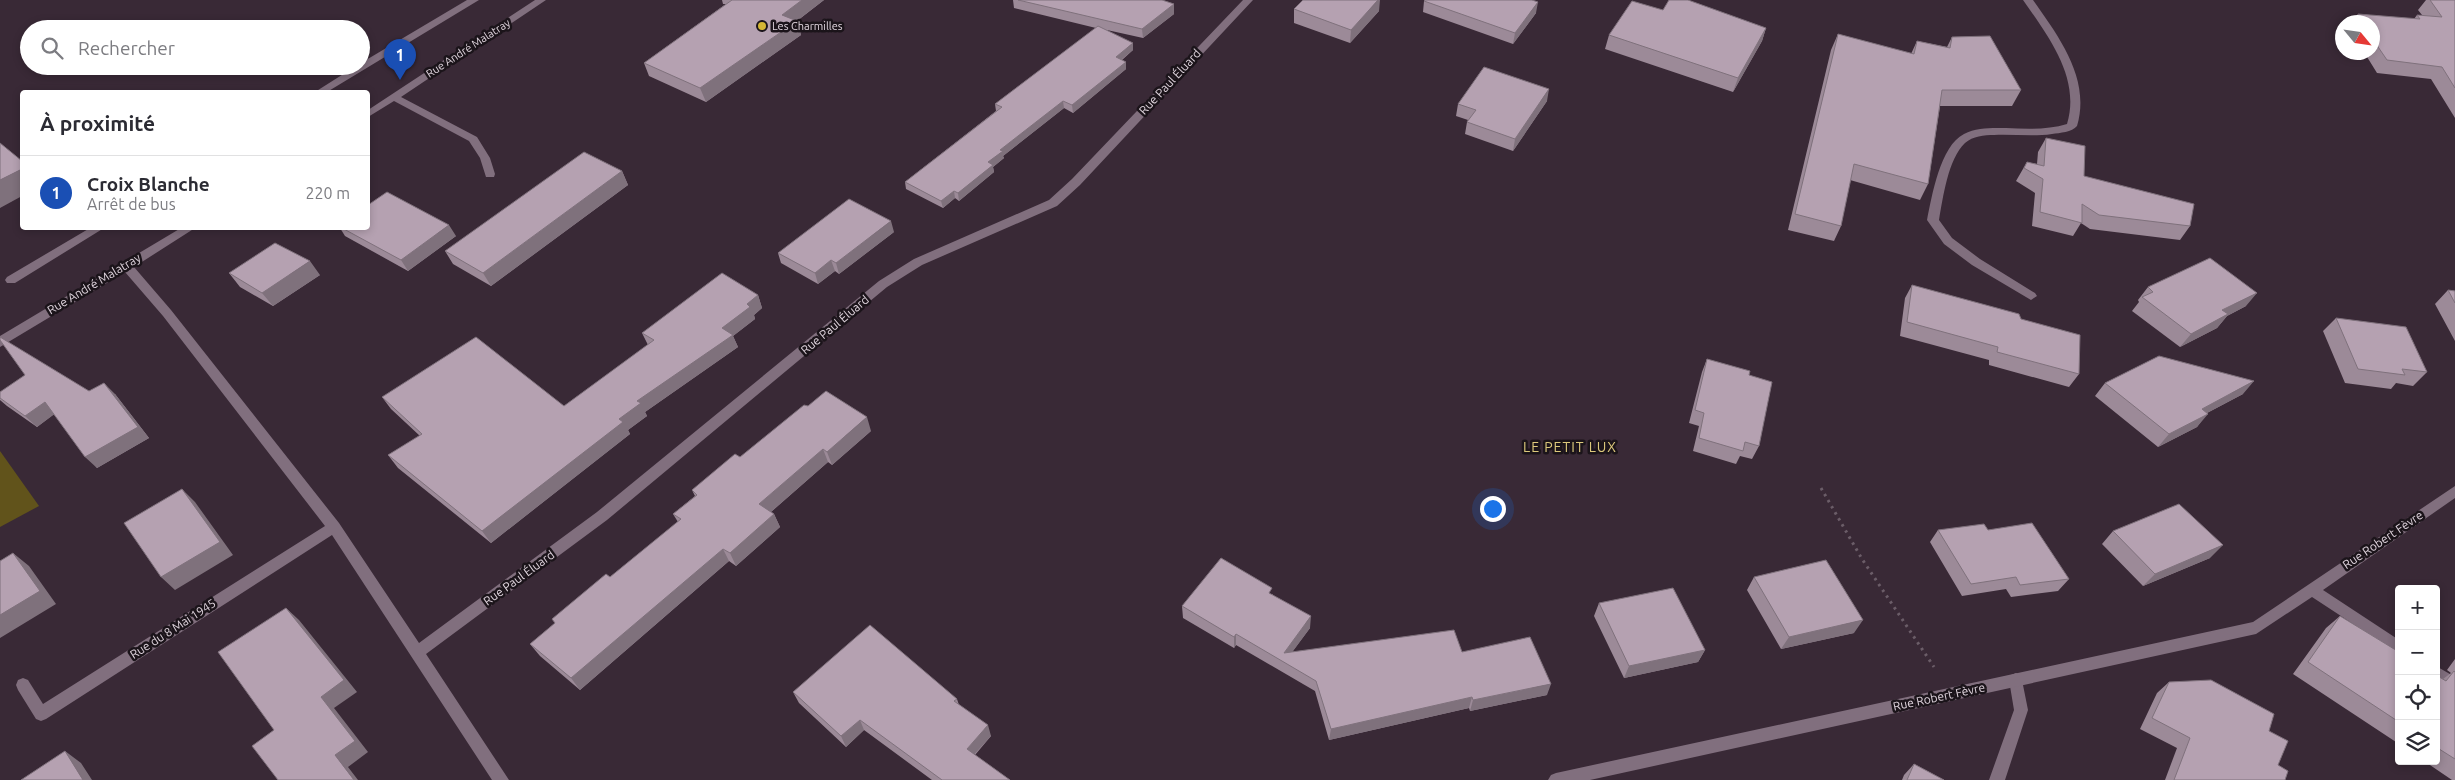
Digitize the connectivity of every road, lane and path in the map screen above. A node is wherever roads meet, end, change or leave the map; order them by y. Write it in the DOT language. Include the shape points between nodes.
graph roads {
  1 [pos="474,0"];
  2 [pos="541,0"];
  3 [pos="1248,0"];
  4 [pos="2028,0"];
  5 [pos="370,62"];
  6 [pos="348,75"];
  7 [pos="323,90"];
  8 [pos="394,97"];
  9 [pos="370,113"];
  10 [pos="490,174"];
  11 [pos="95,230"];
  12 [pos="186,230"];
  13 [pos="126,265"];
  14 [pos="11,280"];
  15 [pos="2032,296"];
  16 [pos="0,342"];
  17 [pos="1821,488"];
  18 [pos="2455,491"];
  19 [pos="334,527"];
  20 [pos="2312,590"];
  21 [pos="2395,645"];
  22 [pos="416,654"];
  23 [pos="2440,675"];
  24 [pos="2016,680"];
  25 [pos="2455,685"];
  26 [pos="23,686"];
  27 [pos="1952,694"];
  28 [pos="500,780"];
  29 [pos="1556,780"];
  30 [pos="1997,780"];
  1 -- 5 [label="street"];
  2 -- 8 [label="street, Rue André Malatray"];
  3 -- 22 [label="street, Rue Paul Éluard" via="1076,182 1053,202 918,262 883,284 602,516"];
  4 -- 15 [label="street" via="2057,44 2077,94 2078,114 2072,126 2055,132 1991,132 1967,136 1956,148 1947,167 1933,220 1948,241"];
  6 -- 7 [label="street"];
  8 -- 9 [label="street, Rue André Malatray"];
  8 -- 10 [label="street" via="473,139"];
  11 -- 14 [label="street"];
  12 -- 13 [label="street, Rue André Malatray"];
  13 -- 16 [label="street, Rue André Malatray"];
  13 -- 19 [label="street"];
  17 -- 27 [label="path" via="1862,559"];
  18 -- 20 [label="street, Rue Robert Fèvre"];
  19 -- 22 [label="street"];
  19 -- 26 [label="street, Rue du 8 Mai 1945" via="41,714"];
  20 -- 21 [label="street"];
  20 -- 24 [label="street, Rue Robert Fèvre" via="2256,628"];
  22 -- 28 [label="street"];
  23 -- 25 [label="street"];
  24 -- 27 [label="street, Rue Robert Fèvre"];
  24 -- 30 [label="street" via="2021,710"];
  27 -- 29 [label="street, Rue Robert Fèvre"];
}
